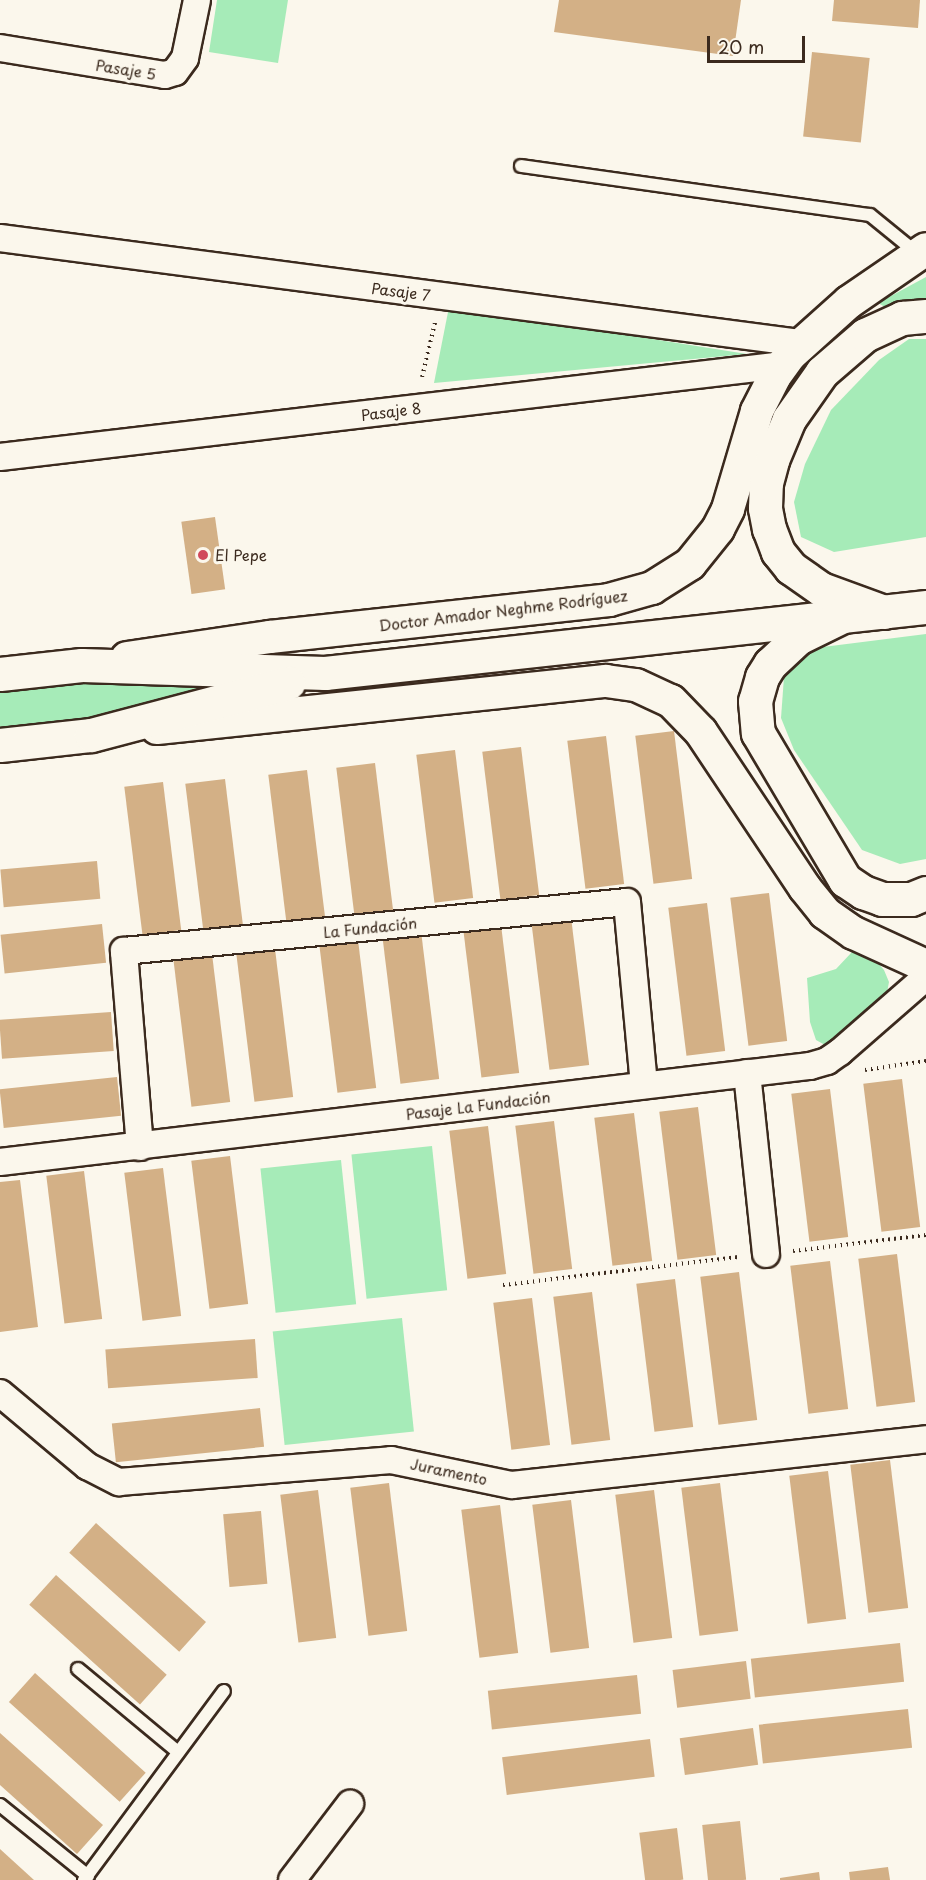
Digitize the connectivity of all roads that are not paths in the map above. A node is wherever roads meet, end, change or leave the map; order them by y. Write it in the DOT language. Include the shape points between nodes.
graph roads {
  1 [pos="197,0"];
  2 [pos="0,48"];
  3 [pos="521,166"];
  4 [pos="0,238"];
  5 [pos="922,252"];
  6 [pos="926,316"];
  7 [pos="792,354"];
  8 [pos="0,457"];
  9 [pos="926,607"];
  10 [pos="884,612"];
  11 [pos="847,614"];
  12 [pos="82,665"];
  13 [pos="325,673"];
  14 [pos="0,674"];
  15 [pos="91,735"];
  16 [pos="0,745"];
  17 [pos="926,893"];
  18 [pos="926,966"];
  19 [pos="926,976"];
  20 [pos="747,1073"];
  21 [pos="644,1085"];
  22 [pos="140,1147"];
  23 [pos="0,1162"];
  24 [pos="766,1254"];
  25 [pos="0,1393"];
  26 [pos="926,1439"];
  27 [pos="78,1669"];
  28 [pos="224,1691"];
  29 [pos="178,1752"];
  30 [pos="350,1804"];
  31 [pos="0,1805"];
  32 [pos="86,1878"];
  33 [pos="292,1880"];
  1 -- 2 [label="street, Pasaje 5" via="185,58 175,72 165,75"];
  3 -- 5 [label="lane" via="870,214"];
  4 -- 7 [label="street, Pasaje 7" via="442,296"];
  5 -- 7 [label="street, Doctor Amador Neghme Rodríguez" via="849,302"];
  6 -- 10 [label="main road" via="902,318 865,335 822,372 789,419 766,483 769,529 778,552 791,568 821,589"];
  7 -- 8 [label="street, Pasaje 8" via="415,408"];
  7 -- 12 [label="street, Doctor Amador Neghme Rodríguez" via="757,411 718,529 690,564 652,588 609,600 270,637"];
  9 -- 10 [label="main road, Doctor Amador Neghme Rodríguez"];
  10 -- 11 [label="main road, Doctor Amador Neghme Rodríguez"];
  11 -- 13 [label="main road, Doctor Amador Neghme Rodríguez"];
  11 -- 17 [label="main road" via="798,639 770,664 755,701 758,733 845,880 882,899 911,899"];
  12 -- 13 [label="main road, Doctor Amador Neghme Rodríguez"];
  12 -- 14 [label="main road, Doctor Amador Neghme Rodríguez"];
  13 -- 15 [label="main road, Doctor Amador Neghme Rodríguez"];
  15 -- 16 [label="main road, Doctor Amador Neghme Rodríguez"];
  15 -- 18 [label="street, Doctor Amador Neghme Rodríguez" via="606,681 636,684 670,701 701,732 820,909 854,933"];
  19 -- 20 [label="street, Pasaje La Fundación" via="827,1061"];
  20 -- 21 [label="street, Pasaje La Fundación"];
  20 -- 24 [label="street"];
  21 -- 22 [label="street, Pasaje La Fundación"];
  21 -- 22 [label="street, La Fundación" via="627,902 124,951"];
  22 -- 23 [label="street, Pasaje La Fundación"];
  25 -- 26 [label="street, Juramento" via="87,1466 119,1482 391,1460 512,1485"];
  27 -- 29 [label="lane"];
  28 -- 29 [label="lane"];
  29 -- 32 [label="lane"];
  30 -- 33 [label="street"];
  31 -- 32 [label="lane"];
}
